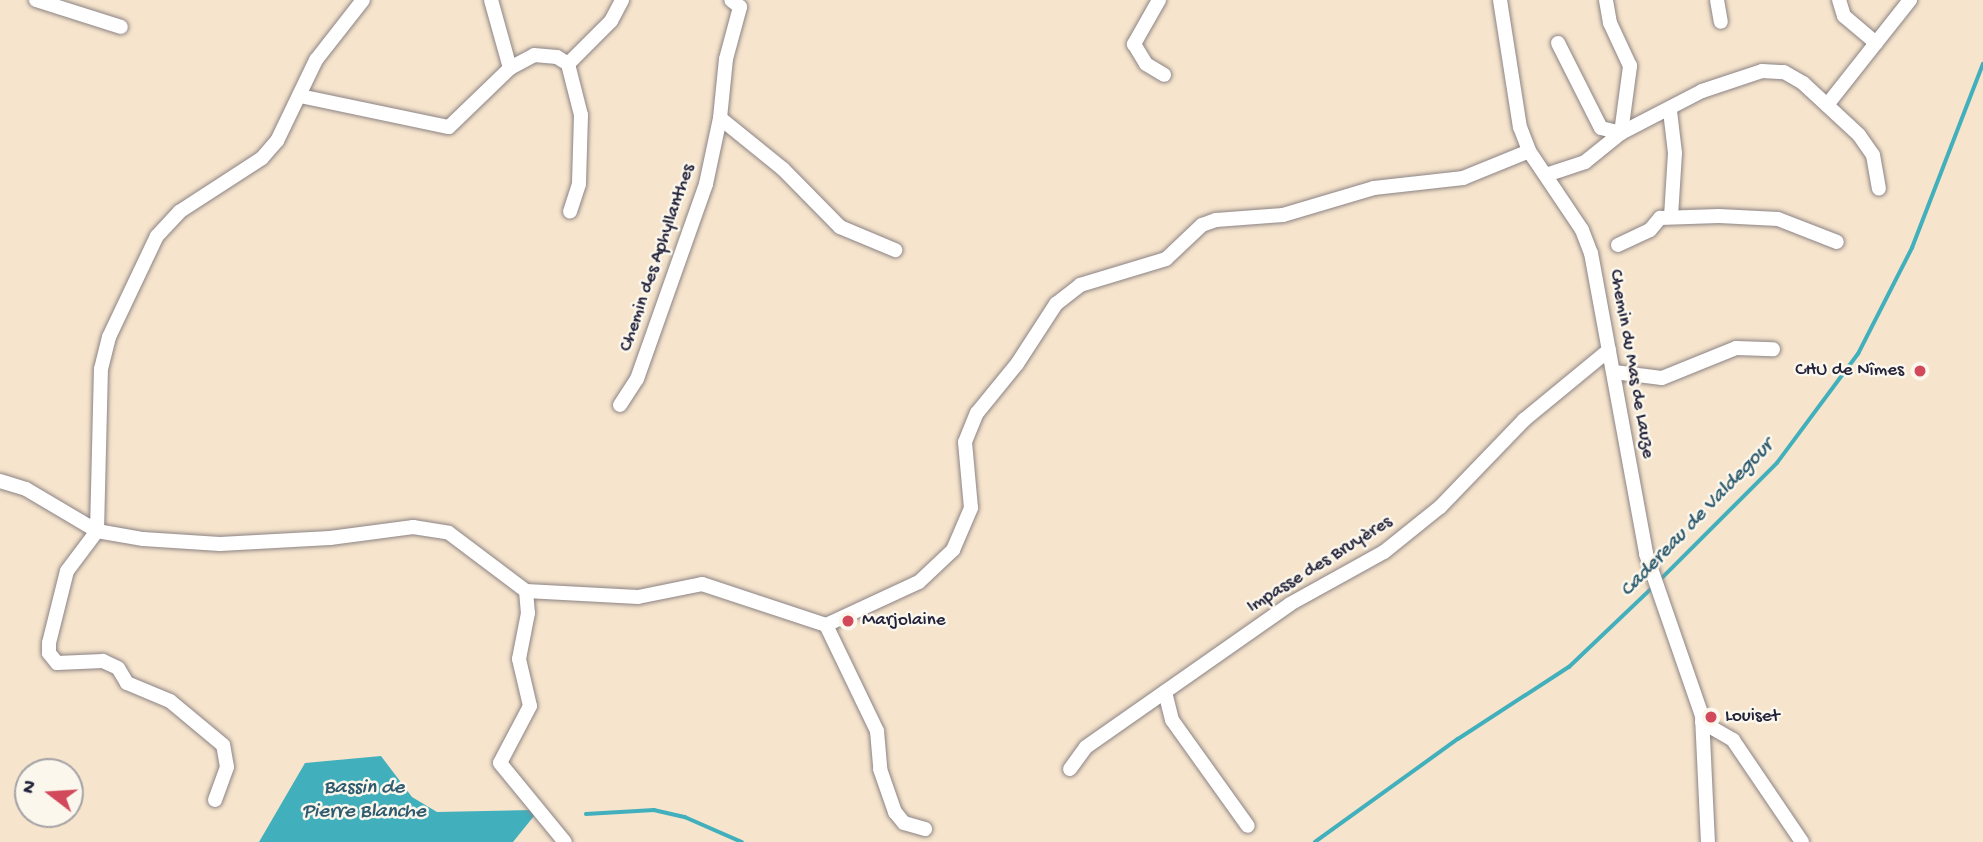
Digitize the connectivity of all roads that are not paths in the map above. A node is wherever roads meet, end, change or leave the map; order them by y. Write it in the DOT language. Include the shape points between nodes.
graph roads {
  1 [pos="36,0"];
  2 [pos="363,0"];
  3 [pos="491,0"];
  4 [pos="622,0"];
  5 [pos="731,0"];
  6 [pos="1159,0"];
  7 [pos="1500,0"];
  8 [pos="1606,0"];
  9 [pos="1717,0"];
  10 [pos="1839,0"];
  11 [pos="1910,0"];
  12 [pos="1721,22"];
  13 [pos="121,27"];
  14 [pos="1558,43"];
  15 [pos="1875,43"];
  16 [pos="568,64"];
  17 [pos="510,68"];
  18 [pos="1164,75"];
  19 [pos="300,96"];
  20 [pos="1827,105"];
  21 [pos="1670,111"];
  22 [pos="720,118"];
  23 [pos="1621,133"];
  24 [pos="1529,151"];
  25 [pos="1546,175"];
  26 [pos="1879,188"];
  27 [pos="570,212"];
  28 [pos="1671,217"];
  29 [pos="1837,242"];
  30 [pos="1618,245"];
  31 [pos="895,250"];
  32 [pos="1773,349"];
  33 [pos="1609,350"];
  34 [pos="1614,372"];
  35 [pos="620,405"];
  36 [pos="0,481"];
  37 [pos="97,531"];
  38 [pos="526,591"];
  39 [pos="826,625"];
  40 [pos="1165,692"];
  41 [pos="1706,724"];
  42 [pos="1070,769"];
  43 [pos="215,800"];
  44 [pos="1248,826"];
  45 [pos="925,830"];
  46 [pos="565,842"];
  47 [pos="1708,842"];
  48 [pos="1802,842"];
  1 -- 13 [label="street"];
  2 -- 19 [label="street" via="316,60"];
  3 -- 17 [label="street"];
  4 -- 16 [label="street" via="611,21"];
  5 -- 22 [label="street, Chemin des Aphyllanthes" via="740,7 726,59"];
  6 -- 18 [label="street" via="1134,44 1146,64"];
  7 -- 24 [label="street, Chemin du Mas de Lauze" via="1514,103"];
  8 -- 23 [label="street" via="1610,23 1630,66"];
  9 -- 12 [label="street"];
  10 -- 15 [label="street" via="1844,16"];
  11 -- 15 [label="street"];
  14 -- 23 [label="street" via="1601,128"];
  15 -- 20 [label="street"];
  16 -- 17 [label="street" via="557,57 534,55"];
  16 -- 27 [label="street" via="581,115 579,184"];
  17 -- 19 [label="street" via="449,127"];
  19 -- 37 [label="street" via="277,141 262,158 180,212 157,236 109,337 101,369"];
  20 -- 21 [label="street" via="1784,72 1762,71 1702,91"];
  20 -- 26 [label="street" via="1859,135 1872,156"];
  21 -- 23 [label="street"];
  21 -- 28 [label="street" via="1675,153"];
  22 -- 31 [label="street" via="775,161 840,227"];
  22 -- 35 [label="street, Chemin des Aphyllanthes" via="702,197 637,379"];
  23 -- 25 [label="street" via="1585,162"];
  24 -- 25 [label="street, Chemin du Mas de Lauze"];
  24 -- 39 [label="street" via="1463,178 1374,188 1283,215 1216,220 1202,225 1166,259 1080,285 1056,304 1017,364 976,413 965,442 971,508 953,550 919,582"];
  25 -- 33 [label="street, Chemin du Mas de Lauze" via="1582,230 1591,253"];
  28 -- 29 [label="street" via="1769,218"];
  28 -- 30 [label="street" via="1660,218 1650,230"];
  32 -- 34 [label="street" via="1736,348 1662,378"];
  33 -- 34 [label="street, Chemin du Mas de Lauze"];
  33 -- 40 [label="street, Impasse des Bruyères" via="1524,420 1440,507 1384,552 1290,604"];
  34 -- 41 [label="street, Chemin du Mas de Lauze" via="1652,576"];
  36 -- 37 [label="street" via="26,489"];
  37 -- 38 [label="street" via="219,544 330,538 413,527 449,533"];
  37 -- 43 [label="street" via="67,571 50,653 57,663 103,661 118,668 127,682 170,701 223,745 227,767"];
  38 -- 39 [label="street" via="638,597 702,584"];
  38 -- 46 [label="street" via="528,613 519,659 530,706 500,763"];
  39 -- 45 [label="street" via="877,732 880,769 895,812 904,823"];
  40 -- 42 [label="street, Impasse des Bruyères" via="1086,747"];
  40 -- 44 [label="street" via="1172,720"];
  41 -- 47 [label="street, Chemin du Mas de Lauze" via="1700,746"];
  41 -- 48 [label="street" via="1733,740 1755,767"];
}
